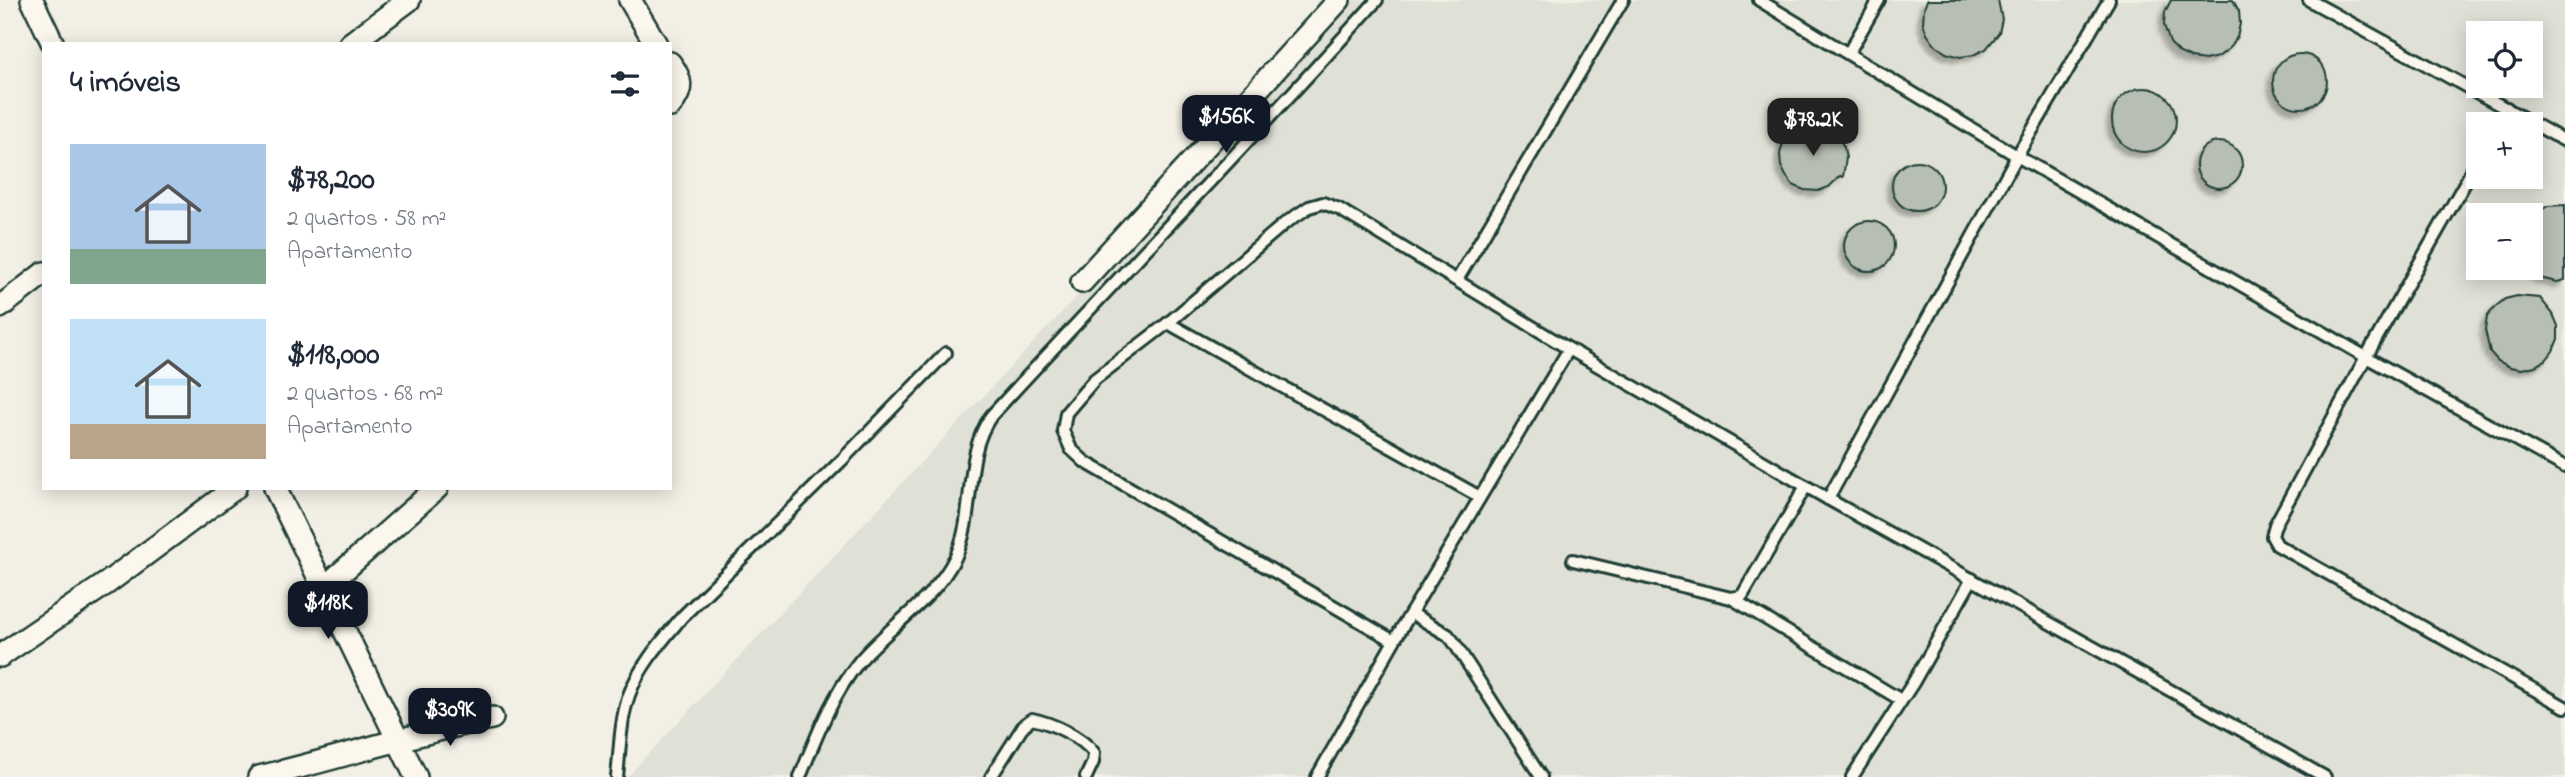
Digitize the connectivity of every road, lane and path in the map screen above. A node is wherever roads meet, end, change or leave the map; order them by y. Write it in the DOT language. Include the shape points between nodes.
graph roads {
  1 [pos="32,0"];
  2 [pos="409,0"];
  3 [pos="631,0"];
  4 [pos="1339,0"];
  5 [pos="1377,0"];
  6 [pos="1623,0"];
  7 [pos="1759,0"];
  8 [pos="1879,0"];
  9 [pos="2109,0"];
  10 [pos="2309,0"];
  11 [pos="52,42"];
  12 [pos="352,42"];
  13 [pos="655,42"];
  14 [pos="1849,52"];
  15 [pos="672,65"];
  16 [pos="672,104"];
  17 [pos="2507,108"];
  18 [pos="2505,112"];
  19 [pos="2565,141"];
  20 [pos="2017,156"];
  21 [pos="2466,181"];
  22 [pos="42,276"];
  23 [pos="1457,280"];
  24 [pos="1082,282"];
  25 [pos="0,307"];
  26 [pos="1168,323"];
  27 [pos="1569,349"];
  28 [pos="946,353"];
  29 [pos="2366,357"];
  30 [pos="2565,467"];
  31 [pos="1806,486"];
  32 [pos="232,490"];
  33 [pos="276,490"];
  34 [pos="435,490"];
  35 [pos="1480,497"];
  36 [pos="1828,499"];
  37 [pos="1573,560"];
  38 [pos="1972,579"];
  39 [pos="325,587"];
  40 [pos="1731,598"];
  41 [pos="1411,613"];
  42 [pos="1394,641"];
  43 [pos="0,656"];
  44 [pos="1901,700"];
  45 [pos="2565,708"];
  46 [pos="492,718"];
  47 [pos="399,740"];
  48 [pos="259,777"];
  49 [pos="416,777"];
  50 [pos="617,777"];
  51 [pos="800,777"];
  52 [pos="991,777"];
  53 [pos="1086,777"];
  54 [pos="1317,777"];
  55 [pos="1541,777"];
  56 [pos="1852,777"];
  57 [pos="2325,777"];
  1 -- 11 [label="street"];
  2 -- 12 [label="street"];
  3 -- 13 [label="street"];
  4 -- 24 [label="street"];
  5 -- 51 [label="lane" via="991,415 974,452 967,522 953,561 940,581 849,675"];
  6 -- 23 [label="lane"];
  7 -- 14 [label="lane"];
  8 -- 14 [label="lane"];
  9 -- 20 [label="lane"];
  10 -- 17 [label="lane"];
  14 -- 20 [label="lane"];
  15 -- 16 [label="street" via="680,85"];
  17 -- 18 [label="lane"];
  17 -- 19 [label="lane"];
  20 -- 29 [label="lane"];
  20 -- 36 [label="lane"];
  21 -- 29 [label="lane"];
  22 -- 25 [label="street"];
  23 -- 26 [label="lane" via="1323,203 1284,224"];
  23 -- 27 [label="lane"];
  26 -- 35 [label="lane"];
  26 -- 42 [label="lane" via="1095,379 1066,413 1063,431 1070,449 1085,462"];
  27 -- 31 [label="lane"];
  27 -- 35 [label="lane"];
  28 -- 50 [label="lane" via="661,642 630,694"];
  29 -- 30 [label="lane"];
  29 -- 45 [label="lane" via="2274,525 2272,536 2277,545"];
  31 -- 36 [label="lane"];
  31 -- 40 [label="lane" via="1742,596"];
  32 -- 43 [label="street"];
  33 -- 39 [label="street"];
  34 -- 39 [label="street"];
  35 -- 41 [label="lane"];
  36 -- 38 [label="lane"];
  37 -- 40 [label="lane"];
  38 -- 44 [label="lane"];
  38 -- 57 [label="lane"];
  39 -- 47 [label="street"];
  40 -- 44 [label="lane"];
  41 -- 42 [label="lane"];
  41 -- 55 [label="lane" via="1453,641"];
  42 -- 54 [label="lane"];
  44 -- 56 [label="lane"];
  46 -- 47 [label="street"];
  47 -- 48 [label="street"];
  47 -- 49 [label="street"];
  52 -- 53 [label="lane" via="1032,719 1087,744 1094,753"];
}
